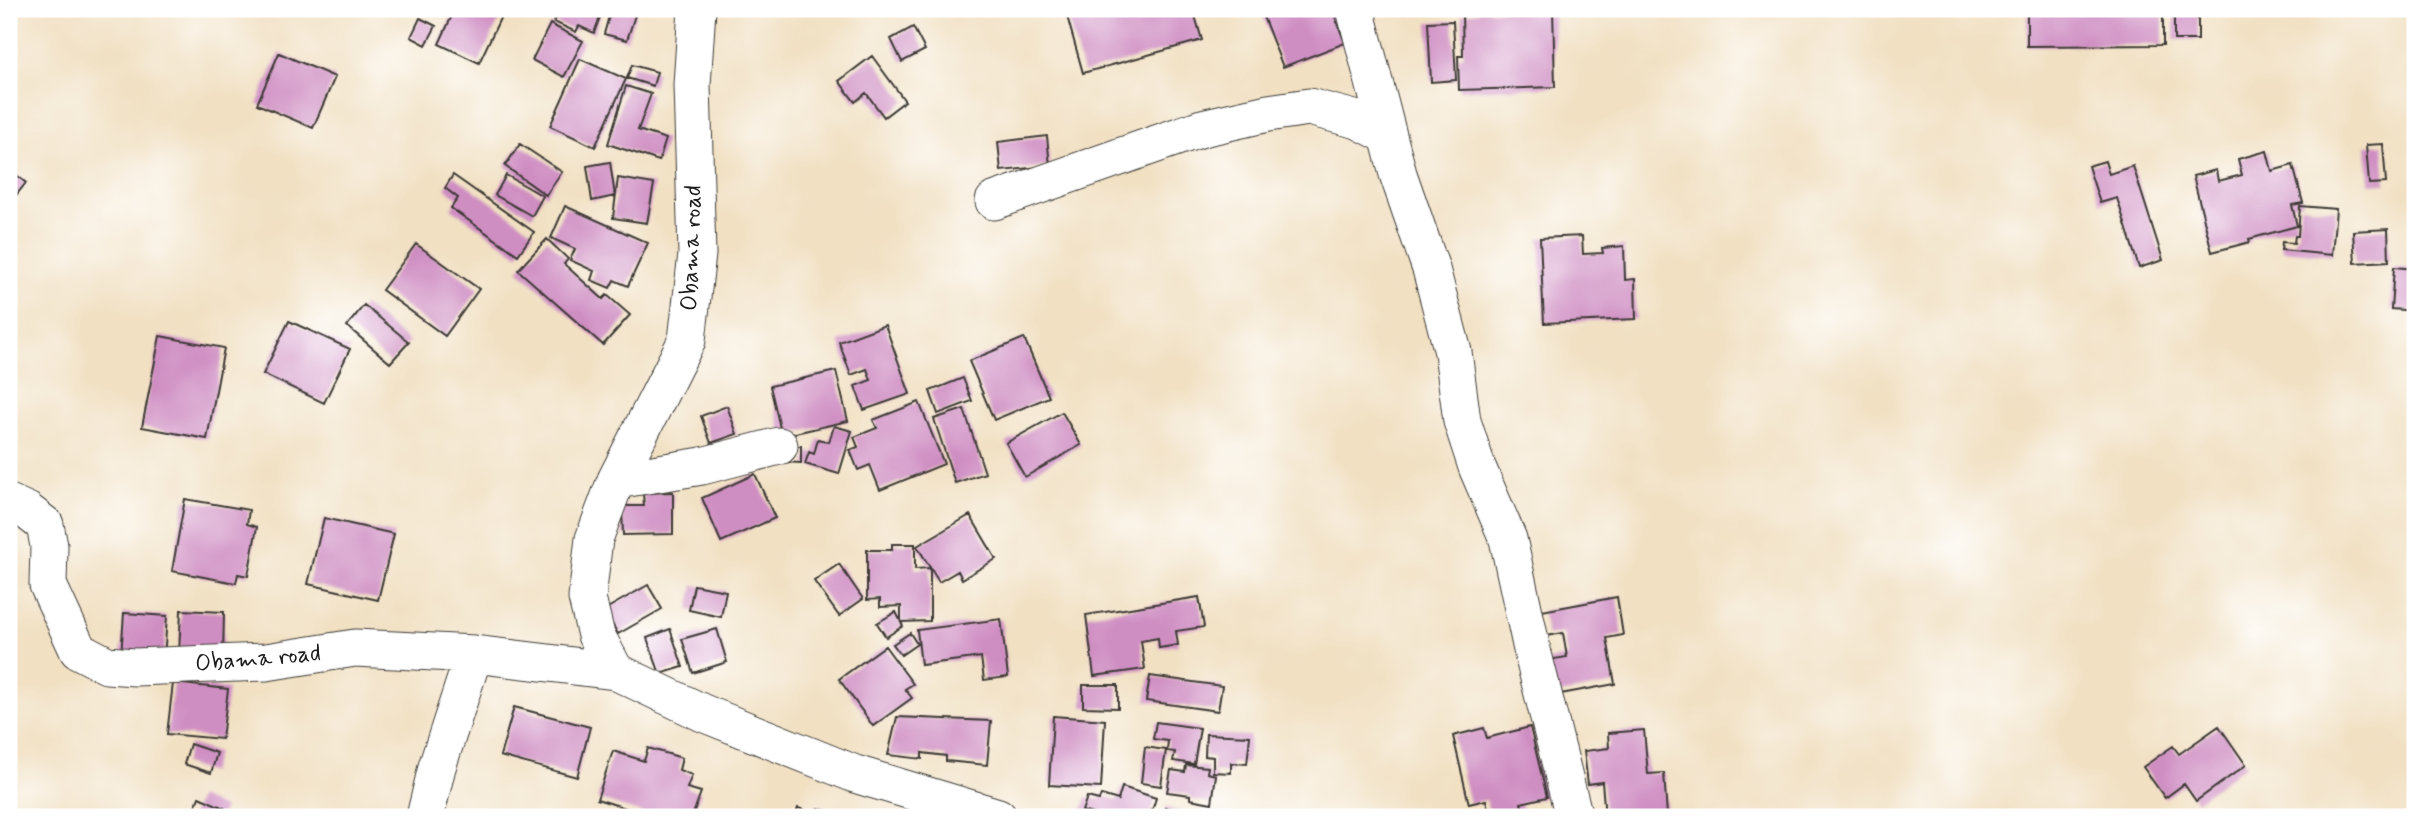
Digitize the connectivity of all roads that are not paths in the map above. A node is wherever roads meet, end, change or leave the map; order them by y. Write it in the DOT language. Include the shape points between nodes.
graph roads {
  1 [pos="697,9"];
  2 [pos="1355,9"];
  3 [pos="1387,135"];
  4 [pos="995,201"];
  5 [pos="779,446"];
  6 [pos="616,480"];
  7 [pos="9,503"];
  8 [pos="474,654"];
  9 [pos="615,671"];
  10 [pos="425,817"];
  11 [pos="998,817"];
  12 [pos="1574,817"];
  1 -- 6 [label="street, Obama road" via="692,85 697,254 687,340"];
  2 -- 3 [label="street"];
  3 -- 4 [label="street" via="1358,120 1309,107 1268,113 1202,128"];
  3 -- 12 [label="street" via="1453,352 1462,421 1508,539"];
  5 -- 6 [label="street" via="702,466"];
  6 -- 9 [label="street, Obama road" via="594,539 587,598 596,635"];
  7 -- 8 [label="street, Obama road" via="45,525 48,585 78,650 107,665 266,662 355,648"];
  8 -- 9 [label="street, Obama road"];
  8 -- 10 [label="street"];
  9 -- 11 [label="street, Obama road" via="703,713 855,774"];
}
